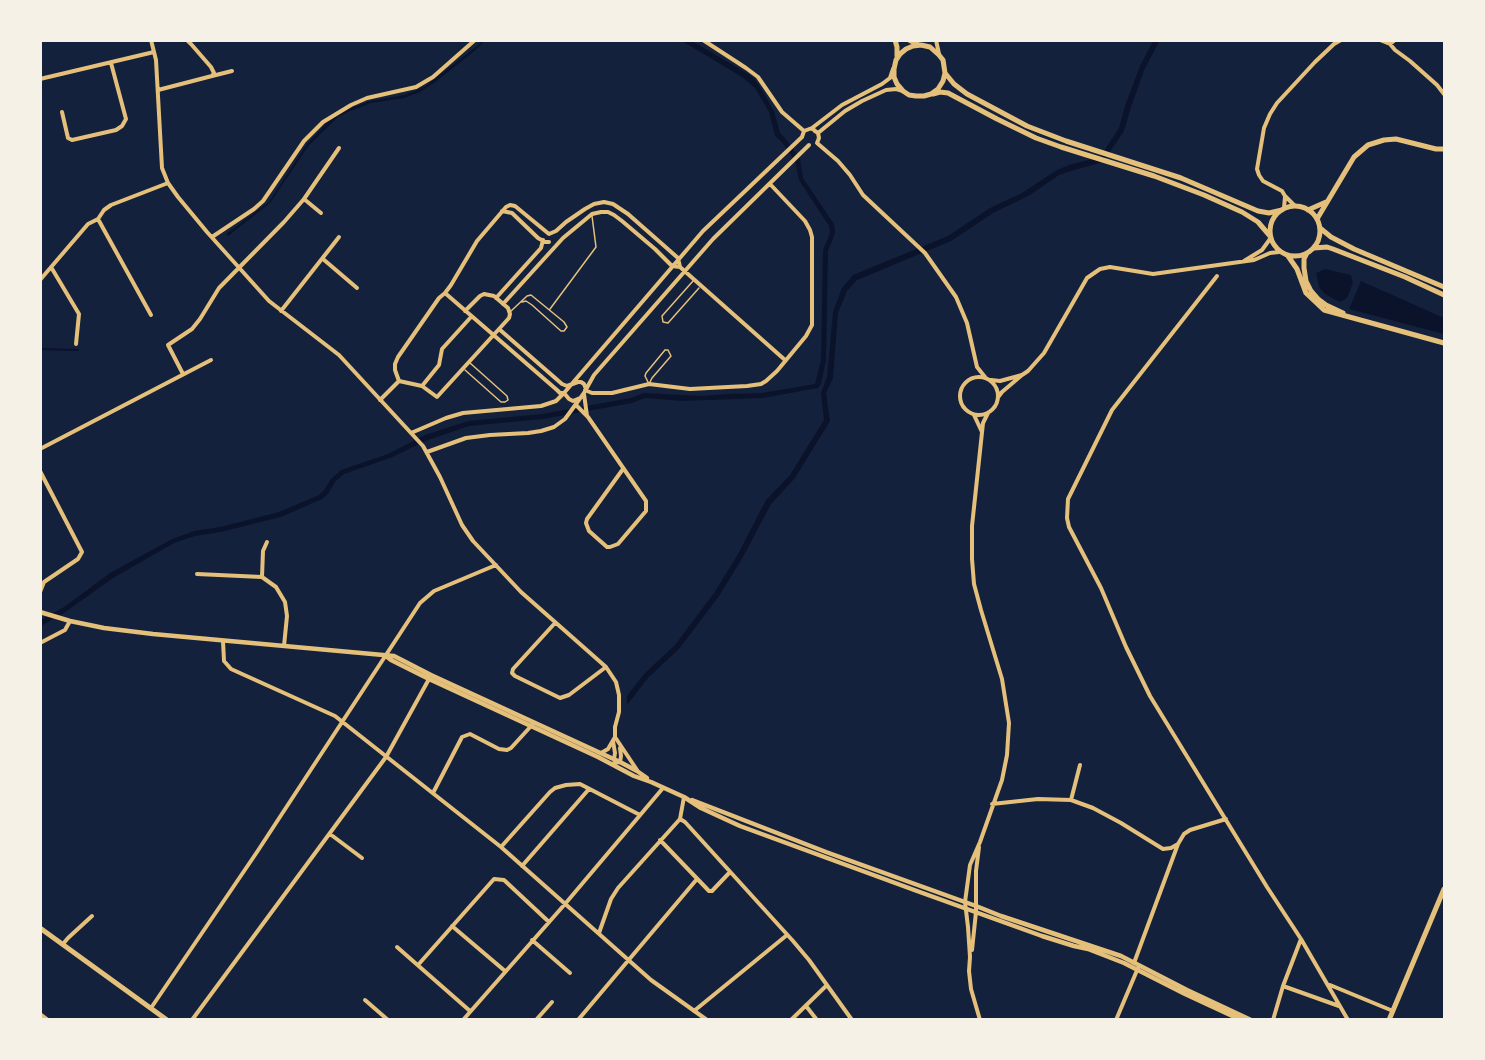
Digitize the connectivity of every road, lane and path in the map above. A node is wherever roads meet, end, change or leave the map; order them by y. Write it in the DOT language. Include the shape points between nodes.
graph roads {
  1 [pos="151,40"];
  2 [pos="187,40"];
  3 [pos="475,40"];
  4 [pos="703,40"];
  5 [pos="895,40"];
  6 [pos="909,40"];
  7 [pos="936,40"];
  8 [pos="1341,40"];
  9 [pos="1380,40"];
  10 [pos="1395,40"];
  11 [pos="924,44"];
  12 [pos="1390,44"];
  13 [pos="154,52"];
  14 [pos="939,55"];
  15 [pos="896,60"];
  16 [pos="111,63"];
  17 [pos="894,69"];
  18 [pos="232,71"];
  19 [pos="945,73"];
  20 [pos="212,76"];
  21 [pos="40,79"];
  22 [pos="158,90"];
  23 [pos="903,91"];
  24 [pos="931,94"];
  25 [pos="1444,94"];
  26 [pos="62,112"];
  27 [pos="812,128"];
  28 [pos="804,130"];
  29 [pos="818,133"];
  30 [pos="802,137"];
  31 [pos="817,143"];
  32 [pos="809,145"];
  33 [pos="339,148"];
  34 [pos="1444,149"];
  35 [pos="168,183"];
  36 [pos="770,184"];
  37 [pos="1285,196"];
  38 [pos="304,198"];
  39 [pos="1328,201"];
  40 [pos="1295,206"];
  41 [pos="1283,209"];
  42 [pos="1308,210"];
  43 [pos="502,211"];
  44 [pos="321,213"];
  45 [pos="592,214"];
  46 [pos="98,219"];
  47 [pos="1317,219"];
  48 [pos="1320,228"];
  49 [pos="549,234"];
  50 [pos="212,237"];
  51 [pos="339,237"];
  52 [pos="1270,237"];
  53 [pos="543,240"];
  54 [pos="549,242"];
  55 [pos="557,244"];
  56 [pos="1314,248"];
  57 [pos="1279,252"];
  58 [pos="1307,253"];
  59 [pos="1288,256"];
  60 [pos="678,258"];
  61 [pos="323,259"];
  62 [pos="1243,262"];
  63 [pos="672,266"];
  64 [pos="51,267"];
  65 [pos="680,267"];
  66 [pos="239,268"];
  67 [pos="685,271"];
  68 [pos="1216,276"];
  69 [pos="40,280"];
  70 [pos="694,280"];
  71 [pos="701,286"];
  72 [pos="1444,287"];
  73 [pos="357,288"];
  74 [pos="445,293"];
  75 [pos="1444,295"];
  76 [pos="496,298"];
  77 [pos="522,302"];
  78 [pos="504,304"];
  79 [pos="549,310"];
  80 [pos="281,311"];
  81 [pos="465,311"];
  82 [pos="510,313"];
  83 [pos="151,315"];
  84 [pos="471,317"];
  85 [pos="1358,319"];
  86 [pos="499,329"];
  87 [pos="493,336"];
  88 [pos="1444,343"];
  89 [pos="76,344"];
  90 [pos="210,360"];
  91 [pos="785,360"];
  92 [pos="469,363"];
  93 [pos="976,367"];
  94 [pos="463,369"];
  95 [pos="183,374"];
  96 [pos="1022,375"];
  97 [pos="972,377"];
  98 [pos="985,377"];
  99 [pos="991,380"];
  100 [pos="399,381"];
  101 [pos="571,384"];
  102 [pos="649,384"];
  103 [pos="422,386"];
  104 [pos="585,391"];
  105 [pos="564,393"];
  106 [pos="999,397"];
  107 [pos="580,398"];
  108 [pos="380,400"];
  109 [pos="576,405"];
  110 [pos="988,413"];
  111 [pos="974,414"];
  112 [pos="588,417"];
  113 [pos="411,433"];
  114 [pos="982,433"];
  115 [pos="40,449"];
  116 [pos="427,452"];
  117 [pos="623,469"];
  118 [pos="40,471"];
  119 [pos="267,542"];
  120 [pos="496,565"];
  121 [pos="197,574"];
  122 [pos="262,577"];
  123 [pos="42,582"];
  124 [pos="40,591"];
  125 [pos="40,612"];
  126 [pos="70,621"];
  127 [pos="555,623"];
  128 [pos="223,641"];
  129 [pos="40,643"];
  130 [pos="284,646"];
  131 [pos="386,656"];
  132 [pos="606,667"];
  133 [pos="429,679"];
  134 [pos="523,717"];
  135 [pos="341,722"];
  136 [pos="532,726"];
  137 [pos="550,729"];
  138 [pos="614,739"];
  139 [pos="619,745"];
  140 [pos="599,755"];
  141 [pos="386,757"];
  142 [pos="617,763"];
  143 [pos="1080,765"];
  144 [pos="637,771"];
  145 [pos="651,782"];
  146 [pos="663,788"];
  147 [pos="590,789"];
  148 [pos="433,793"];
  149 [pos="684,797"];
  150 [pos="1071,800"];
  151 [pos="992,804"];
  152 [pos="641,815"];
  153 [pos="680,819"];
  154 [pos="1226,819"];
  155 [pos="330,834"];
  156 [pos="660,840"];
  157 [pos="980,842"];
  158 [pos="1178,844"];
  159 [pos="501,847"];
  160 [pos="362,858"];
  161 [pos="844,861"];
  162 [pos="522,866"];
  163 [pos="730,872"];
  164 [pos="697,879"];
  165 [pos="1444,889"];
  166 [pos="965,902"];
  167 [pos="565,904"];
  168 [pos="976,906"];
  169 [pos="966,908"];
  170 [pos="976,912"];
  171 [pos="92,916"];
  172 [pos="549,922"];
  173 [pos="452,926"];
  174 [pos="40,928"];
  175 [pos="599,933"];
  176 [pos="787,935"];
  177 [pos="1302,939"];
  178 [pos="532,940"];
  179 [pos="63,944"];
  180 [pos="397,947"];
  181 [pos="970,957"];
  182 [pos="629,960"];
  183 [pos="418,965"];
  184 [pos="1136,966"];
  185 [pos="505,971"];
  186 [pos="570,973"];
  187 [pos="1328,984"];
  188 [pos="828,985"];
  189 [pos="1283,986"];
  190 [pos="365,1000"];
  191 [pos="552,1002"];
  192 [pos="806,1006"];
  193 [pos="1340,1007"];
  194 [pos="151,1008"];
  195 [pos="470,1011"];
  196 [pos="693,1011"];
  197 [pos="1393,1011"];
  198 [pos="40,1014"];
  199 [pos="48,1020"];
  200 [pos="167,1020"];
  201 [pos="192,1020"];
  202 [pos="388,1020"];
  203 [pos="463,1020"];
  204 [pos="536,1020"];
  205 [pos="578,1020"];
  206 [pos="706,1020"];
  207 [pos="791,1020"];
  208 [pos="817,1020"];
  209 [pos="852,1020"];
  210 [pos="981,1020"];
  211 [pos="1116,1020"];
  212 [pos="1241,1020"];
  213 [pos="1251,1020"];
  214 [pos="1273,1020"];
  215 [pos="1348,1020"];
  216 [pos="1389,1020"];
  1 -- 13 [label="street"];
  2 -- 20 [label="street" via="211,67"];
  3 -- 50 [label="street" via="416,87 367,98 329,118 304,141 263,201"];
  4 -- 28 [label="street" via="758,77 783,112"];
  5 -- 15 [label="main road"];
  6 -- 11 [label="main road"];
  7 -- 14 [label="street"];
  8 -- 37 [label="street" via="1277,102 1264,128 1258,175"];
  9 -- 12 [label="street"];
  10 -- 12 [label="street"];
  11 -- 14 [label="main road"];
  11 -- 15 [label="main road" via="906,49"];
  12 -- 25 [label="street"];
  13 -- 16 [label="street"];
  13 -- 22 [label="street"];
  14 -- 19 [label="main road"];
  15 -- 17 [label="main road"];
  16 -- 21 [label="street"];
  16 -- 26 [label="street" via="126,119 122,126 69,139"];
  17 -- 23 [label="main road" via="894,77"];
  17 -- 27 [label="street" via="882,84 842,105"];
  18 -- 20 [label="street"];
  19 -- 24 [label="main road"];
  19 -- 41 [label="main road" via="967,94 1027,126 1181,178 1258,211"];
  20 -- 22 [label="street"];
  22 -- 35 [label="street" via="162,168"];
  23 -- 24 [label="main road" via="916,96"];
  23 -- 29 [label="street" via="886,90 862,101"];
  24 -- 52 [label="main road" via="954,95 1061,147 1179,185 1258,222"];
  27 -- 28 [label="street"];
  27 -- 29 [label="street"];
  28 -- 30 [label="street"];
  29 -- 31 [label="street"];
  30 -- 32 [label="street"];
  30 -- 60 [label="street"];
  31 -- 32 [label="street"];
  31 -- 93 [label="street" via="838,161 863,195 925,253 956,297 967,323"];
  32 -- 36 [label="street"];
  33 -- 38 [label="street"];
  34 -- 39 [label="main road" via="1396,139 1368,145 1354,157"];
  35 -- 46 [label="street" via="111,204"];
  35 -- 50 [label="street"];
  36 -- 67 [label="street"];
  36 -- 91 [label="street" via="804,221 812,237 812,325"];
  37 -- 40 [label="street"];
  37 -- 41 [label="street"];
  38 -- 44 [label="street"];
  38 -- 66 [label="street"];
  39 -- 42 [label="main road"];
  39 -- 47 [label="main road"];
  40 -- 41 [label="main road"];
  40 -- 42 [label="main road"];
  41 -- 52 [label="main road" via="1272,221"];
  42 -- 47 [label="main road"];
  43 -- 49 [label="street" via="514,206"];
  43 -- 53 [label="street" via="512,213"];
  43 -- 74 [label="street" via="477,241"];
  45 -- 55 [label="street"];
  45 -- 63 [label="street" via="614,215"];
  45 -- 79 [label="lane" via="596,246"];
  46 -- 64 [label="street" via="88,224"];
  46 -- 83 [label="street"];
  47 -- 48 [label="main road"];
  48 -- 56 [label="main road"];
  48 -- 72 [label="main road" via="1354,249"];
  49 -- 54 [label="street"];
  49 -- 60 [label="street" via="585,209 604,202 620,208"];
  50 -- 66 [label="street"];
  51 -- 61 [label="street"];
  52 -- 57 [label="main road"];
  52 -- 62 [label="street" via="1262,250"];
  53 -- 54 [label="street"];
  53 -- 76 [label="street"];
  54 -- 55 [label="street"];
  55 -- 78 [label="street"];
  56 -- 58 [label="main road"];
  56 -- 75 [label="main road" via="1334,249"];
  57 -- 59 [label="main road"];
  57 -- 62 [label="street"];
  58 -- 59 [label="main road"];
  58 -- 85 [label="main road" via="1304,268 1311,291 1326,305"];
  59 -- 85 [label="main road" via="1315,303 1334,314"];
  60 -- 63 [label="street"];
  60 -- 65 [label="street"];
  61 -- 73 [label="street"];
  61 -- 80 [label="street"];
  62 -- 96 [label="street" via="1153,274 1100,269 1087,278 1044,352"];
  63 -- 65 [label="street"];
  63 -- 101 [label="street"];
  64 -- 69 [label="street"];
  64 -- 89 [label="street" via="79,314"];
  65 -- 67 [label="street"];
  66 -- 80 [label="street"];
  66 -- 95 [label="street" via="219,288 192,329 168,345"];
  67 -- 70 [label="street"];
  67 -- 104 [label="street" via="594,375"];
  68 -- 154 [label="street" via="1112,410 1068,499 1067,518 1150,696"];
  70 -- 71 [label="street"];
  70 -- 71 [label="lane" via="662,316 663,322 668,323"];
  71 -- 91 [label="street"];
  74 -- 81 [label="street"];
  74 -- 100 [label="street" via="398,357 395,370"];
  76 -- 78 [label="street"];
  76 -- 81 [label="street" via="484,294"];
  77 -- 79 [label="lane" via="531,295"];
  77 -- 79 [label="lane" via="532,305 558,330 564,331 567,325"];
  77 -- 82 [label="lane"];
  78 -- 82 [label="street"];
  80 -- 108 [label="street" via="339,355"];
  81 -- 84 [label="street"];
  82 -- 86 [label="street"];
  84 -- 87 [label="street"];
  84 -- 103 [label="street" via="442,350 440,365"];
  85 -- 88 [label="main road"];
  86 -- 87 [label="street"];
  86 -- 101 [label="street" via="562,384"];
  87 -- 92 [label="street"];
  87 -- 105 [label="street"];
  90 -- 95 [label="street"];
  91 -- 102 [label="street" via="761,384 690,389"];
  92 -- 94 [label="street"];
  92 -- 94 [label="lane" via="508,400 501,402"];
  93 -- 97 [label="street"];
  93 -- 98 [label="street"];
  94 -- 103 [label="street" via="436,397"];
  95 -- 115 [label="street"];
  96 -- 99 [label="street"];
  96 -- 106 [label="street"];
  97 -- 98 [label="street"];
  97 -- 111 [label="street" via="960,394 963,407"];
  98 -- 99 [label="street"];
  99 -- 106 [label="street"];
  100 -- 103 [label="street"];
  100 -- 108 [label="street"];
  101 -- 104 [label="street" via="581,382"];
  101 -- 105 [label="street"];
  102 -- 102 [label="lane" via="671,356 668,351 662,352 646,373"];
  102 -- 104 [label="street" via="612,393"];
  104 -- 107 [label="street"];
  104 -- 112 [label="street"];
  105 -- 107 [label="street" via="573,401"];
  105 -- 113 [label="street" via="556,401 541,406 463,413"];
  106 -- 110 [label="street"];
  107 -- 109 [label="street"];
  108 -- 113 [label="street"];
  109 -- 112 [label="street"];
  109 -- 116 [label="street" via="565,419 548,429 466,438"];
  110 -- 111 [label="street"];
  110 -- 114 [label="street"];
  111 -- 114 [label="street"];
  112 -- 117 [label="street"];
  113 -- 116 [label="street"];
  114 -- 151 [label="street" via="972,526 974,584 1002,679 1009,723 1002,780"];
  116 -- 120 [label="street" via="462,525"];
  117 -- 117 [label="street" via="586,523 588,531 610,548 618,544 647,507"];
  118 -- 123 [label="street" via="82,552 78,559"];
  119 -- 122 [label="street"];
  120 -- 127 [label="street"];
  120 -- 131 [label="street" via="426,596"];
  121 -- 122 [label="street"];
  122 -- 130 [label="street" via="276,587 285,602"];
  123 -- 124 [label="street"];
  125 -- 126 [label="street"];
  126 -- 128 [label="street"];
  126 -- 129 [label="street" via="65,630"];
  127 -- 132 [label="street"];
  127 -- 132 [label="street" via="513,669 514,676 560,698"];
  128 -- 130 [label="street"];
  128 -- 135 [label="street" via="224,661 231,669"];
  130 -- 131 [label="street"];
  131 -- 133 [label="street"];
  131 -- 134 [label="street" via="394,656"];
  131 -- 135 [label="street"];
  132 -- 138 [label="street" via="619,695"];
  133 -- 136 [label="street"];
  133 -- 141 [label="street"];
  134 -- 136 [label="street"];
  134 -- 137 [label="street"];
  135 -- 141 [label="street"];
  135 -- 194 [label="street"];
  136 -- 137 [label="street"];
  136 -- 140 [label="street"];
  136 -- 148 [label="street" via="507,750 470,734 462,737"];
  137 -- 140 [label="street"];
  138 -- 139 [label="street"];
  138 -- 140 [label="street" via="608,750"];
  138 -- 142 [label="street"];
  139 -- 142 [label="street" via="621,756"];
  139 -- 144 [label="street"];
  140 -- 142 [label="street"];
  140 -- 142 [label="street"];
  141 -- 148 [label="street"];
  141 -- 155 [label="street"];
  142 -- 144 [label="street"];
  142 -- 145 [label="street" via="634,776"];
  143 -- 150 [label="street"];
  144 -- 145 [label="street"];
  145 -- 146 [label="street"];
  146 -- 149 [label="street"];
  146 -- 152 [label="street"];
  147 -- 152 [label="street"];
  147 -- 159 [label="street" via="580,784 555,788"];
  147 -- 162 [label="street"];
  148 -- 159 [label="street"];
  149 -- 153 [label="street"];
  149 -- 161 [label="street" via="740,826"];
  150 -- 151 [label="street"];
  150 -- 158 [label="street" via="1093,808 1163,849"];
  151 -- 157 [label="street"];
  152 -- 167 [label="street"];
  153 -- 156 [label="street"];
  153 -- 163 [label="street"];
  154 -- 158 [label="street" via="1190,830"];
  154 -- 177 [label="street"];
  155 -- 160 [label="street"];
  155 -- 201 [label="street"];
  156 -- 164 [label="street"];
  156 -- 175 [label="street" via="618,888"];
  157 -- 166 [label="street" via="970,864"];
  157 -- 168 [label="street"];
  158 -- 184 [label="street"];
  159 -- 162 [label="street"];
  161 -- 166 [label="street"];
  161 -- 169 [label="street"];
  162 -- 167 [label="street"];
  163 -- 164 [label="street" via="712,891"];
  163 -- 176 [label="street"];
  164 -- 182 [label="street"];
  165 -- 197 [label="main road"];
  166 -- 168 [label="street"];
  166 -- 169 [label="street"];
  167 -- 172 [label="street"];
  167 -- 175 [label="street"];
  168 -- 170 [label="street"];
  168 -- 184 [label="street" via="1121,956"];
  169 -- 170 [label="street"];
  169 -- 181 [label="street"];
  170 -- 181 [label="street"];
  170 -- 184 [label="street"];
  171 -- 179 [label="street"];
  172 -- 173 [label="street" via="500,878 491,880"];
  172 -- 178 [label="street"];
  173 -- 183 [label="street"];
  173 -- 185 [label="street"];
  174 -- 179 [label="main road"];
  175 -- 182 [label="street"];
  176 -- 188 [label="street"];
  176 -- 196 [label="street"];
  177 -- 187 [label="street"];
  177 -- 189 [label="street"];
  178 -- 185 [label="street"];
  178 -- 186 [label="street"];
  179 -- 194 [label="main road"];
  180 -- 183 [label="street"];
  181 -- 210 [label="street" via="971,989"];
  182 -- 196 [label="street"];
  182 -- 205 [label="street"];
  183 -- 195 [label="street"];
  184 -- 211 [label="street"];
  184 -- 212 [label="street"];
  184 -- 213 [label="street"];
  185 -- 195 [label="street"];
  187 -- 193 [label="street"];
  187 -- 197 [label="street"];
  188 -- 192 [label="street"];
  188 -- 209 [label="street"];
  189 -- 193 [label="street"];
  189 -- 214 [label="street"];
  190 -- 202 [label="street"];
  191 -- 204 [label="street"];
  192 -- 207 [label="street"];
  192 -- 208 [label="street"];
  193 -- 215 [label="street"];
  194 -- 200 [label="main road"];
  195 -- 203 [label="street"];
  196 -- 206 [label="street"];
  197 -- 216 [label="main road"];
  198 -- 199 [label="street"];
}
